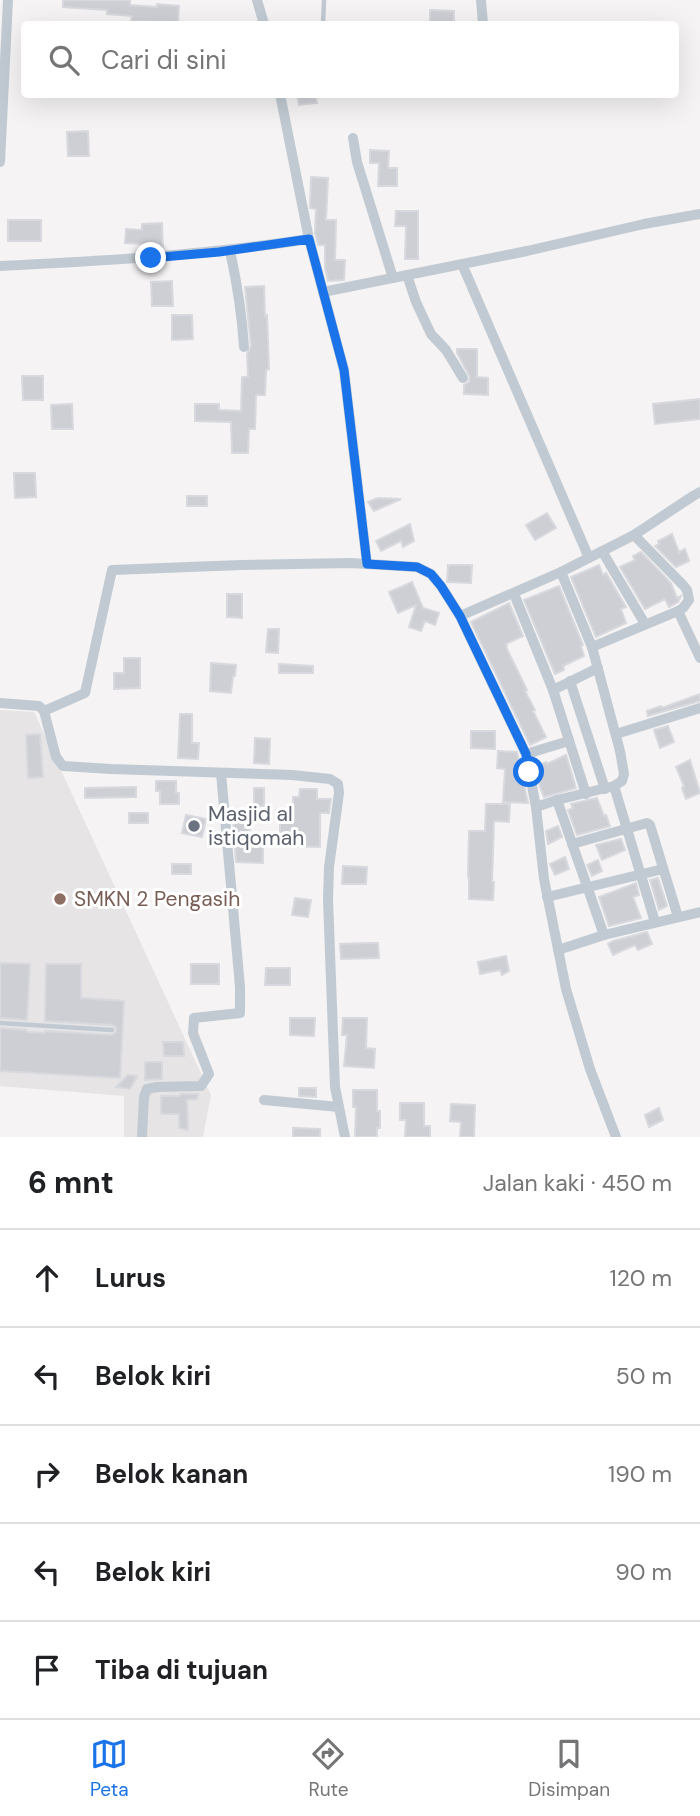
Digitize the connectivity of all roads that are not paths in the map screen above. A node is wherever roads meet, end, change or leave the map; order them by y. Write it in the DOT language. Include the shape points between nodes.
graph roads {
  1 [pos="8,0"];
  2 [pos="257,0"];
  3 [pos="324,0"];
  4 [pos="481,0"];
  5 [pos="263,21"];
  6 [pos="323,21"];
  7 [pos="482,21"];
  8 [pos="281,98"];
  9 [pos="353,138"];
  10 [pos="0,162"];
  11 [pos="700,214"];
  12 [pos="309,239"];
  13 [pos="230,251"];
  14 [pos="463,264"];
  15 [pos="0,266"];
  16 [pos="407,275"];
  17 [pos="393,278"];
  18 [pos="323,292"];
  19 [pos="244,347"];
  20 [pos="463,378"];
  21 [pos="700,492"];
  22 [pos="635,535"];
  23 [pos="602,551"];
  24 [pos="589,558"];
  25 [pos="367,564"];
  26 [pos="561,572"];
  27 [pos="514,594"];
  28 [pos="678,611"];
  29 [pos="460,616"];
  30 [pos="645,624"];
  31 [pos="592,647"];
  32 [pos="700,658"];
  33 [pos="598,668"];
  34 [pos="570,681"];
  35 [pos="553,690"];
  36 [pos="0,703"];
  37 [pos="700,708"];
  38 [pos="44,710"];
  39 [pos="616,734"];
  40 [pos="569,741"];
  41 [pos="526,754"];
  42 [pos="221,773"];
  43 [pos="609,788"];
  44 [pos="586,794"];
  45 [pos="557,800"];
  46 [pos="536,807"];
  47 [pos="626,828"];
  48 [pos="572,844"];
  49 [pos="663,869"];
  50 [pos="640,874"];
  51 [pos="587,887"];
  52 [pos="547,897"];
  53 [pos="700,912"];
  54 [pos="678,917"];
  55 [pos="655,922"];
  56 [pos="604,935"];
  57 [pos="558,950"];
  58 [pos="0,1023"];
  59 [pos="112,1030"];
  60 [pos="264,1100"];
  61 [pos="339,1107"];
  62 [pos="142,1137"];
  63 [pos="345,1137"];
  64 [pos="616,1137"];
  1 -- 10 [label="street"];
  2 -- 5 [label="street"];
  3 -- 6 [label="lane"];
  4 -- 7 [label="street"];
  8 -- 12 [label="street"];
  9 -- 17 [label="street"];
  11 -- 14 [label="street"];
  12 -- 13 [label="street"];
  12 -- 18 [label="street"];
  13 -- 15 [label="street"];
  13 -- 19 [label="street"];
  14 -- 16 [label="street"];
  14 -- 24 [label="street"];
  16 -- 17 [label="street"];
  16 -- 20 [label="street" via="431,334"];
  17 -- 18 [label="street"];
  18 -- 25 [label="street" via="344,370"];
  21 -- 22 [label="street"];
  22 -- 23 [label="street"];
  22 -- 28 [label="street" via="687,590 689,600"];
  23 -- 24 [label="street"];
  23 -- 30 [label="street"];
  24 -- 26 [label="street"];
  25 -- 29 [label="street" via="424,569"];
  25 -- 38 [label="street" via="112,570 85,693"];
  26 -- 27 [label="street"];
  26 -- 31 [label="street"];
  27 -- 29 [label="street"];
  27 -- 35 [label="street"];
  28 -- 30 [label="street"];
  28 -- 32 [label="street"];
  29 -- 41 [label="street"];
  30 -- 31 [label="street"];
  31 -- 33 [label="street"];
  33 -- 34 [label="street"];
  33 -- 39 [label="street"];
  34 -- 35 [label="street"];
  34 -- 43 [label="street"];
  35 -- 40 [label="street"];
  36 -- 38 [label="street"];
  37 -- 39 [label="street"];
  38 -- 42 [label="street" via="56,757 63,766"];
  39 -- 43 [label="street" via="624,774 622,781"];
  40 -- 41 [label="street"];
  40 -- 44 [label="street"];
  41 -- 46 [label="street"];
  42 -- 61 [label="street" via="327,778 339,788 328,883"];
  42 -- 62 [label="street" via="240,1013 194,1018 193,1033 209,1074 201,1086 147,1089"];
  43 -- 44 [label="street"];
  43 -- 47 [label="street"];
  44 -- 45 [label="street"];
  45 -- 46 [label="street"];
  45 -- 48 [label="street"];
  46 -- 52 [label="street"];
  47 -- 48 [label="street"];
  47 -- 49 [label="street" via="650,825"];
  47 -- 50 [label="street"];
  48 -- 51 [label="street"];
  49 -- 50 [label="street"];
  49 -- 54 [label="street"];
  50 -- 51 [label="street"];
  50 -- 55 [label="street"];
  51 -- 52 [label="street"];
  51 -- 56 [label="street"];
  52 -- 57 [label="street"];
  53 -- 54 [label="street"];
  54 -- 55 [label="street"];
  55 -- 56 [label="street"];
  56 -- 57 [label="street"];
  57 -- 64 [label="street" via="590,1069"];
  58 -- 59 [label="lane"];
  60 -- 61 [label="street"];
  61 -- 63 [label="street"];
}
